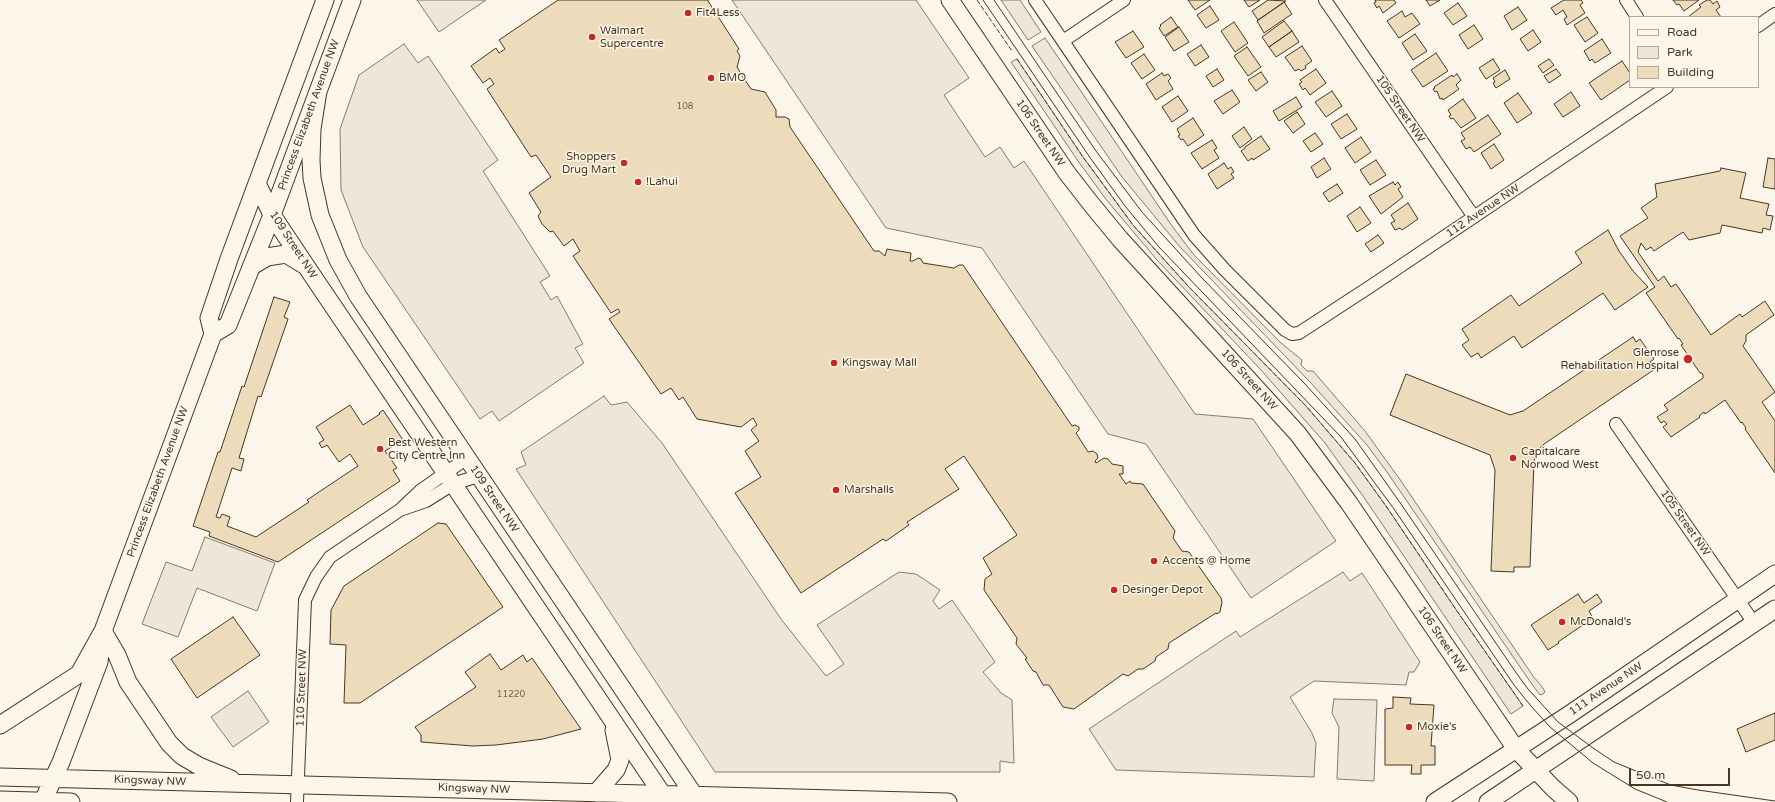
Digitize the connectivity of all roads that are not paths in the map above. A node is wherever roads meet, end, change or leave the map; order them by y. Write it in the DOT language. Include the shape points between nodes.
graph roads {
  1 [pos="325,0"];
  2 [pos="352,0"];
  3 [pos="950,0"];
  4 [pos="1035,0"];
  5 [pos="1124,0"];
  6 [pos="1325,0"];
  7 [pos="1626,0"];
  8 [pos="1775,14"];
  9 [pos="1636,16"];
  10 [pos="1759,25"];
  11 [pos="1063,41"];
  12 [pos="1666,88"];
  13 [pos="318,91"];
  14 [pos="257,183"];
  15 [pos="272,215"];
  16 [pos="1474,218"];
  17 [pos="252,266"];
  18 [pos="306,266"];
  19 [pos="213,334"];
  20 [pos="1616,424"];
  21 [pos="467,458"];
  22 [pos="478,476"];
  23 [pos="449,478"];
  24 [pos="1775,574"];
  25 [pos="1737,600"];
  26 [pos="1775,609"];
  27 [pos="1754,623"];
  28 [pos="103,631"];
  29 [pos="611,720"];
  30 [pos="0,725"];
  31 [pos="1516,749"];
  32 [pos="1536,770"];
  33 [pos="0,777"];
  34 [pos="55,778"];
  35 [pos="242,783"];
  36 [pos="298,784"];
  37 [pos="596,793"];
  38 [pos="665,798"];
  39 [pos="695,799"];
  40 [pos="0,800"];
  41 [pos="43,801"];
  42 [pos="71,802"];
  43 [pos="297,802"];
  44 [pos="948,802"];
  45 [pos="1435,802"];
  46 [pos="1488,802"];
  47 [pos="1569,802"];
  1 -- 14 [label="main road, Princess Elizabeth Avenue NW"];
  2 -- 13 [label="main road, Princess Elizabeth Avenue NW"];
  3 -- 31 [label="main road, 106 Street NW" via="1067,172 1120,240 1272,405 1322,465"];
  4 -- 11 [label="street"];
  5 -- 11 [label="street"];
  6 -- 16 [label="street, 105 Street NW"];
  7 -- 9 [label="street"];
  8 -- 10 [label="street"];
  11 -- 16 [label="street, 112 Avenue NW" via="1194,235 1224,269 1292,334 1299,333"];
  12 -- 16 [label="street, 112 Avenue NW"];
  13 -- 15 [label="main road, Princess Elizabeth Avenue NW"];
  13 -- 21 [label="main road, 109 Street NW" via="312,129 312,178 320,215 338,260 358,296"];
  14 -- 15 [label="main road, 109 Street NW"];
  14 -- 19 [label="main road, Princess Elizabeth Avenue NW" via="210,318"];
  15 -- 17 [label="main road, Princess Elizabeth Avenue NW"];
  15 -- 18 [label="main road, 109 Street NW"];
  17 -- 18 [label="main road" via="267,256 286,254"];
  17 -- 19 [label="main road, Princess Elizabeth Avenue NW" via="228,325"];
  18 -- 23 [label="main road, 109 Street NW"];
  19 -- 28 [label="main road, Princess Elizabeth Avenue NW"];
  20 -- 25 [label="street, 105 Street NW"];
  21 -- 22 [label="main road, 109 Street NW"];
  21 -- 23 [label="street, 110 Street NW"];
  22 -- 23 [label="street"];
  22 -- 39 [label="main road, 109 Street NW"];
  23 -- 29 [label="main road, 109 Street NW"];
  23 -- 36 [label="street, 110 Street NW" via="420,491 400,510 330,557 316,577 305,600"];
  24 -- 25 [label="main road, 111 Avenue NW"];
  25 -- 27 [label="street, 105 Street NW"];
  25 -- 31 [label="main road, 111 Avenue NW"];
  26 -- 27 [label="main road"];
  27 -- 32 [label="main road"];
  28 -- 30 [label="main road, Princess Elizabeth Avenue NW" via="79,674"];
  28 -- 34 [label="main road, Princess Elizabeth Avenue NW" via="99,662"];
  28 -- 35 [label="main road" via="118,655 128,682 169,743 182,756 199,766"];
  29 -- 37 [label="main road" via="620,760 616,770"];
  29 -- 38 [label="main road, 109 Street NW"];
  31 -- 32 [label="main road, 106 Street NW"];
  31 -- 45 [label="main road, 111 Avenue NW"];
  32 -- 46 [label="main road"];
  32 -- 47 [label="main road, 106 Street NW"];
  33 -- 34 [label="main road, Kingsway NW"];
  34 -- 35 [label="main road, Kingsway NW"];
  34 -- 41 [label="main road, Princess Elizabeth Avenue NW"];
  35 -- 36 [label="main road, Kingsway NW"];
  36 -- 37 [label="main road, Kingsway NW"];
  36 -- 43 [label="street, 110 Street NW"];
  37 -- 38 [label="main road, Kingsway NW"];
  38 -- 39 [label="main road, Kingsway NW"];
  39 -- 44 [label="main road, Kingsway NW"];
  40 -- 41 [label="main road"];
  41 -- 42 [label="main road"];
}
